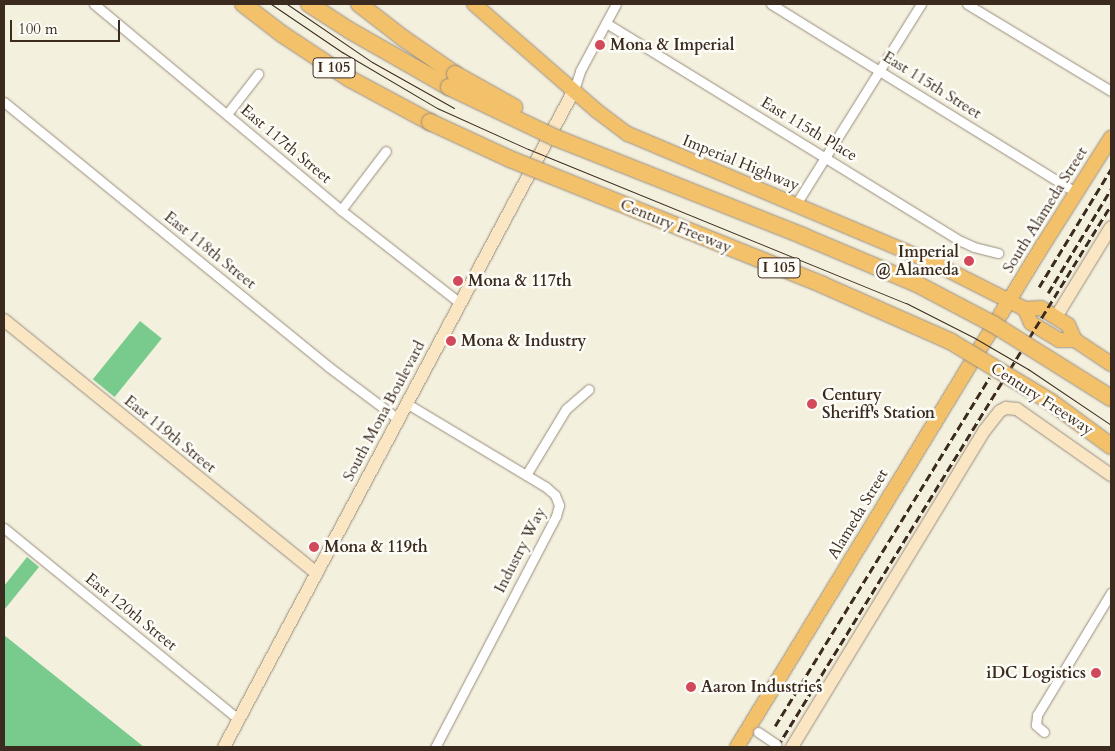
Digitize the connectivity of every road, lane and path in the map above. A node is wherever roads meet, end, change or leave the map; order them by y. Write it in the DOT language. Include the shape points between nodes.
graph roads {
  1 [pos="94,4"];
  2 [pos="243,4"];
  3 [pos="309,4"];
  4 [pos="359,4"];
  5 [pos="474,4"];
  6 [pos="616,4"];
  7 [pos="771,4"];
  8 [pos="921,4"];
  9 [pos="967,4"];
  10 [pos="606,23"];
  11 [pos="879,70"];
  12 [pos="258,74"];
  13 [pos="452,80"];
  14 [pos="574,90"];
  15 [pos="1111,91"];
  16 [pos="4,102"];
  17 [pos="227,114"];
  18 [pos="1111,138"];
  19 [pos="386,151"];
  20 [pos="826,157"];
  21 [pos="1077,193"];
  22 [pos="796,204"];
  23 [pos="341,210"];
  24 [pos="1111,227"];
  25 [pos="998,253"];
  26 [pos="1009,300"];
  27 [pos="460,303"];
  28 [pos="1025,309"];
  29 [pos="1056,317"];
  30 [pos="4,320"];
  31 [pos="1075,340"];
  32 [pos="1111,364"];
  33 [pos="589,388"];
  34 [pos="1111,398"];
  35 [pos="406,403"];
  36 [pos="398,419"];
  37 [pos="1111,446"];
  38 [pos="526,475"];
  39 [pos="1111,475"];
  40 [pos="4,528"];
  41 [pos="316,573"];
  42 [pos="1111,593"];
  43 [pos="238,719"];
  44 [pos="754,729"];
  45 [pos="1044,732"];
  46 [pos="779,746"];
  47 [pos="224,747"];
  48 [pos="435,747"];
  49 [pos="737,747"];
  50 [pos="792,747"];
  1 -- 17 [label="street, East 117th Street"];
  2 -- 37 [label="highway, Century Freeway / I 105, bridge" via="350,78 430,122 510,159 823,285 950,341 1051,402"];
  3 -- 13 [label="highway, I 105" via="349,30"];
  4 -- 13 [label="highway"];
  5 -- 14 [label="main road, Imperial Highway"];
  6 -- 10 [label="street"];
  7 -- 11 [label="street, East 115th Street"];
  8 -- 11 [label="street"];
  9 -- 15 [label="street"];
  10 -- 14 [label="street" via="580,71"];
  10 -- 20 [label="street, East 115th Place"];
  11 -- 20 [label="street"];
  11 -- 21 [label="street, East 115th Street"];
  12 -- 17 [label="street"];
  13 -- 34 [label="highway, I 105, bridge" via="520,111 556,138 820,242 909,281 993,324"];
  14 -- 22 [label="main road, Imperial Highway" via="628,134"];
  14 -- 27 [label="street, South Mona Boulevard"];
  16 -- 36 [label="street, East 118th Street" via="330,368"];
  17 -- 23 [label="street, East 117th Street"];
  18 -- 21 [label="main road, South Alameda Street"];
  19 -- 23 [label="street"];
  20 -- 22 [label="street"];
  20 -- 25 [label="street, East 115th Place" via="961,240"];
  21 -- 26 [label="main road, South Alameda Street"];
  22 -- 26 [label="main road, Imperial Highway" via="934,263"];
  23 -- 27 [label="street, East 117th Street"];
  24 -- 29 [label="street"];
  26 -- 28 [label="main road, Imperial Highway"];
  26 -- 44 [label="main road, Alameda Street"];
  27 -- 35 [label="street, South Mona Boulevard"];
  28 -- 29 [label="main road, Imperial Highway" via="1041,308"];
  28 -- 31 [label="main road, Imperial Highway" via="1036,326 1059,340"];
  29 -- 31 [label="main road, Imperial Highway" via="1068,325"];
  30 -- 41 [label="street, East 119th Street"];
  31 -- 32 [label="main road, Imperial Highway"];
  33 -- 38 [label="street" via="566,409"];
  35 -- 36 [label="street, South Mona Boulevard"];
  35 -- 38 [label="street, Industry Way"];
  36 -- 41 [label="street, South Mona Boulevard"];
  38 -- 48 [label="street, Industry Way" via="552,491 558,501 558,511"];
  39 -- 50 [label="street" via="1017,409 1006,408 996,414"];
  40 -- 43 [label="street, East 120th Street"];
  41 -- 43 [label="street, South Mona Boulevard"];
  42 -- 45 [label="street" via="1037,716 1036,724"];
  43 -- 47 [label="street, South Mona Boulevard"];
  44 -- 46 [label="street, bridge"];
  44 -- 49 [label="main road, Alameda Street"];
}
